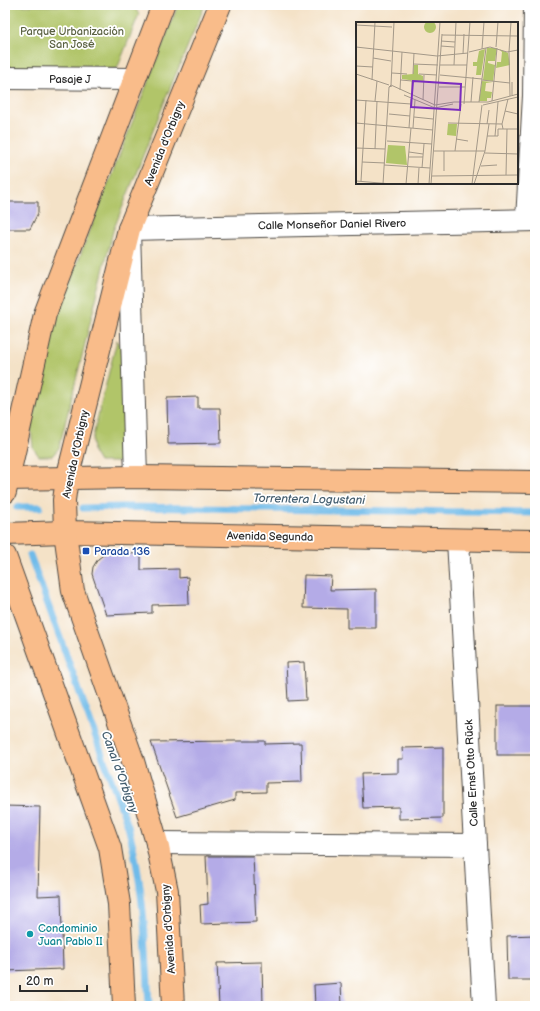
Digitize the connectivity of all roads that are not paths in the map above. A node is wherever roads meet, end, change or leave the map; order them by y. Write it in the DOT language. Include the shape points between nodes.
graph roads {
  1 [pos="163,5"];
  2 [pos="220,5"];
  3 [pos="535,5"];
  4 [pos="5,78"];
  5 [pos="134,79"];
  6 [pos="531,220"];
  7 [pos="129,229"];
  8 [pos="136,477"];
  9 [pos="68,479"];
  10 [pos="535,482"];
  11 [pos="6,483"];
  12 [pos="64,532"];
  13 [pos="5,534"];
  14 [pos="458,540"];
  15 [pos="535,541"];
  16 [pos="5,556"];
  17 [pos="157,844"];
  18 [pos="475,845"];
  19 [pos="124,1006"];
  20 [pos="173,1006"];
  21 [pos="484,1006"];
  1 -- 5 [label="main road"];
  2 -- 7 [label="main road, Avenida d'Orbigny"];
  3 -- 6 [label="street"];
  4 -- 5 [label="street, Pasaje J"];
  5 -- 11 [label="main road" via="45,314"];
  6 -- 7 [label="street, Calle Monseñor Daniel Rivero"];
  7 -- 8 [label="street"];
  7 -- 9 [label="main road, Avenida d'Orbigny"];
  8 -- 9 [label="main road"];
  8 -- 10 [label="main road"];
  9 -- 11 [label="main road"];
  9 -- 12 [label="main road, Avenida d'Orbigny" via="64,500"];
  12 -- 13 [label="main road, Avenida Segunda"];
  12 -- 14 [label="main road, Avenida Segunda"];
  12 -- 17 [label="main road, Avenida d'Orbigny" via="73,591 132,761"];
  14 -- 15 [label="main road, Avenida Segunda"];
  14 -- 18 [label="street, Calle Ernst Otto Rück"];
  16 -- 19 [label="main road" via="110,848 119,904"];
  17 -- 18 [label="street"];
  17 -- 20 [label="main road, Avenida d'Orbigny" via="167,891"];
  18 -- 21 [label="street, Calle Ernst Otto Rück"];
}
